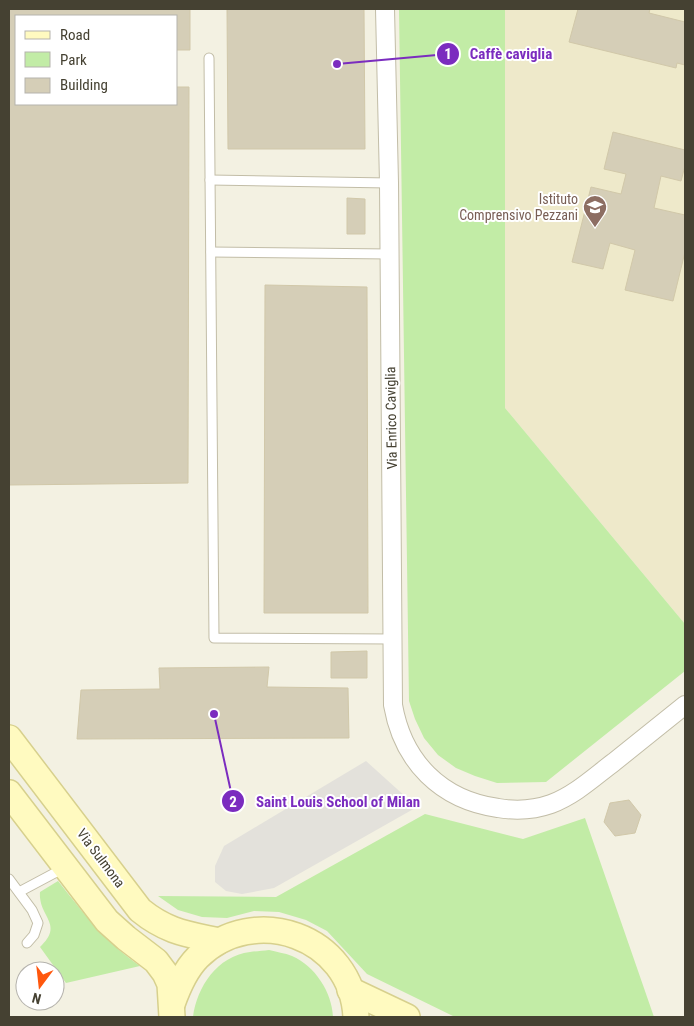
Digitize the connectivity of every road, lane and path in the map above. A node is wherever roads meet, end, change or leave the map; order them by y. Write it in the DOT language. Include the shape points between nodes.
graph roads {
  1 [pos="385,9"];
  2 [pos="209,58"];
  3 [pos="210,180"];
  4 [pos="389,183"];
  5 [pos="211,252"];
  6 [pos="390,254"];
  7 [pos="393,639"];
  8 [pos="685,705"];
  9 [pos="9,738"];
  10 [pos="9,793"];
  11 [pos="64,868"];
  12 [pos="9,879"];
  13 [pos="19,892"];
  14 [pos="220,941"];
  15 [pos="27,943"];
  16 [pos="350,990"];
  17 [pos="172,1010"];
  18 [pos="356,1017"];
  19 [pos="407,1017"];
  1 -- 4 [label="street, Via Enrico Caviglia"];
  2 -- 3 [label="lane"];
  3 -- 4 [label="lane"];
  3 -- 5 [label="lane"];
  4 -- 6 [label="street, Via Enrico Caviglia"];
  5 -- 6 [label="lane"];
  5 -- 7 [label="lane" via="214,638"];
  6 -- 7 [label="street, Via Enrico Caviglia"];
  7 -- 8 [label="street, Via Enrico Caviglia" via="393,705 406,744 429,778 446,791 463,800 490,807 514,810 551,804 581,788"];
  9 -- 14 [label="street, Via Sulmona" via="140,910 178,932"];
  10 -- 11 [label="street"];
  11 -- 13 [label="lane"];
  11 -- 17 [label="street" via="107,921 156,961 170,984"];
  12 -- 13 [label="lane"];
  13 -- 15 [label="lane" via="38,923"];
  14 -- 16 [label="street" via="241,932 258,930 281,931 297,936 313,943 330,958"];
  14 -- 17 [label="street" via="205,950 183,976"];
  16 -- 18 [label="street"];
  16 -- 19 [label="street"];
}
